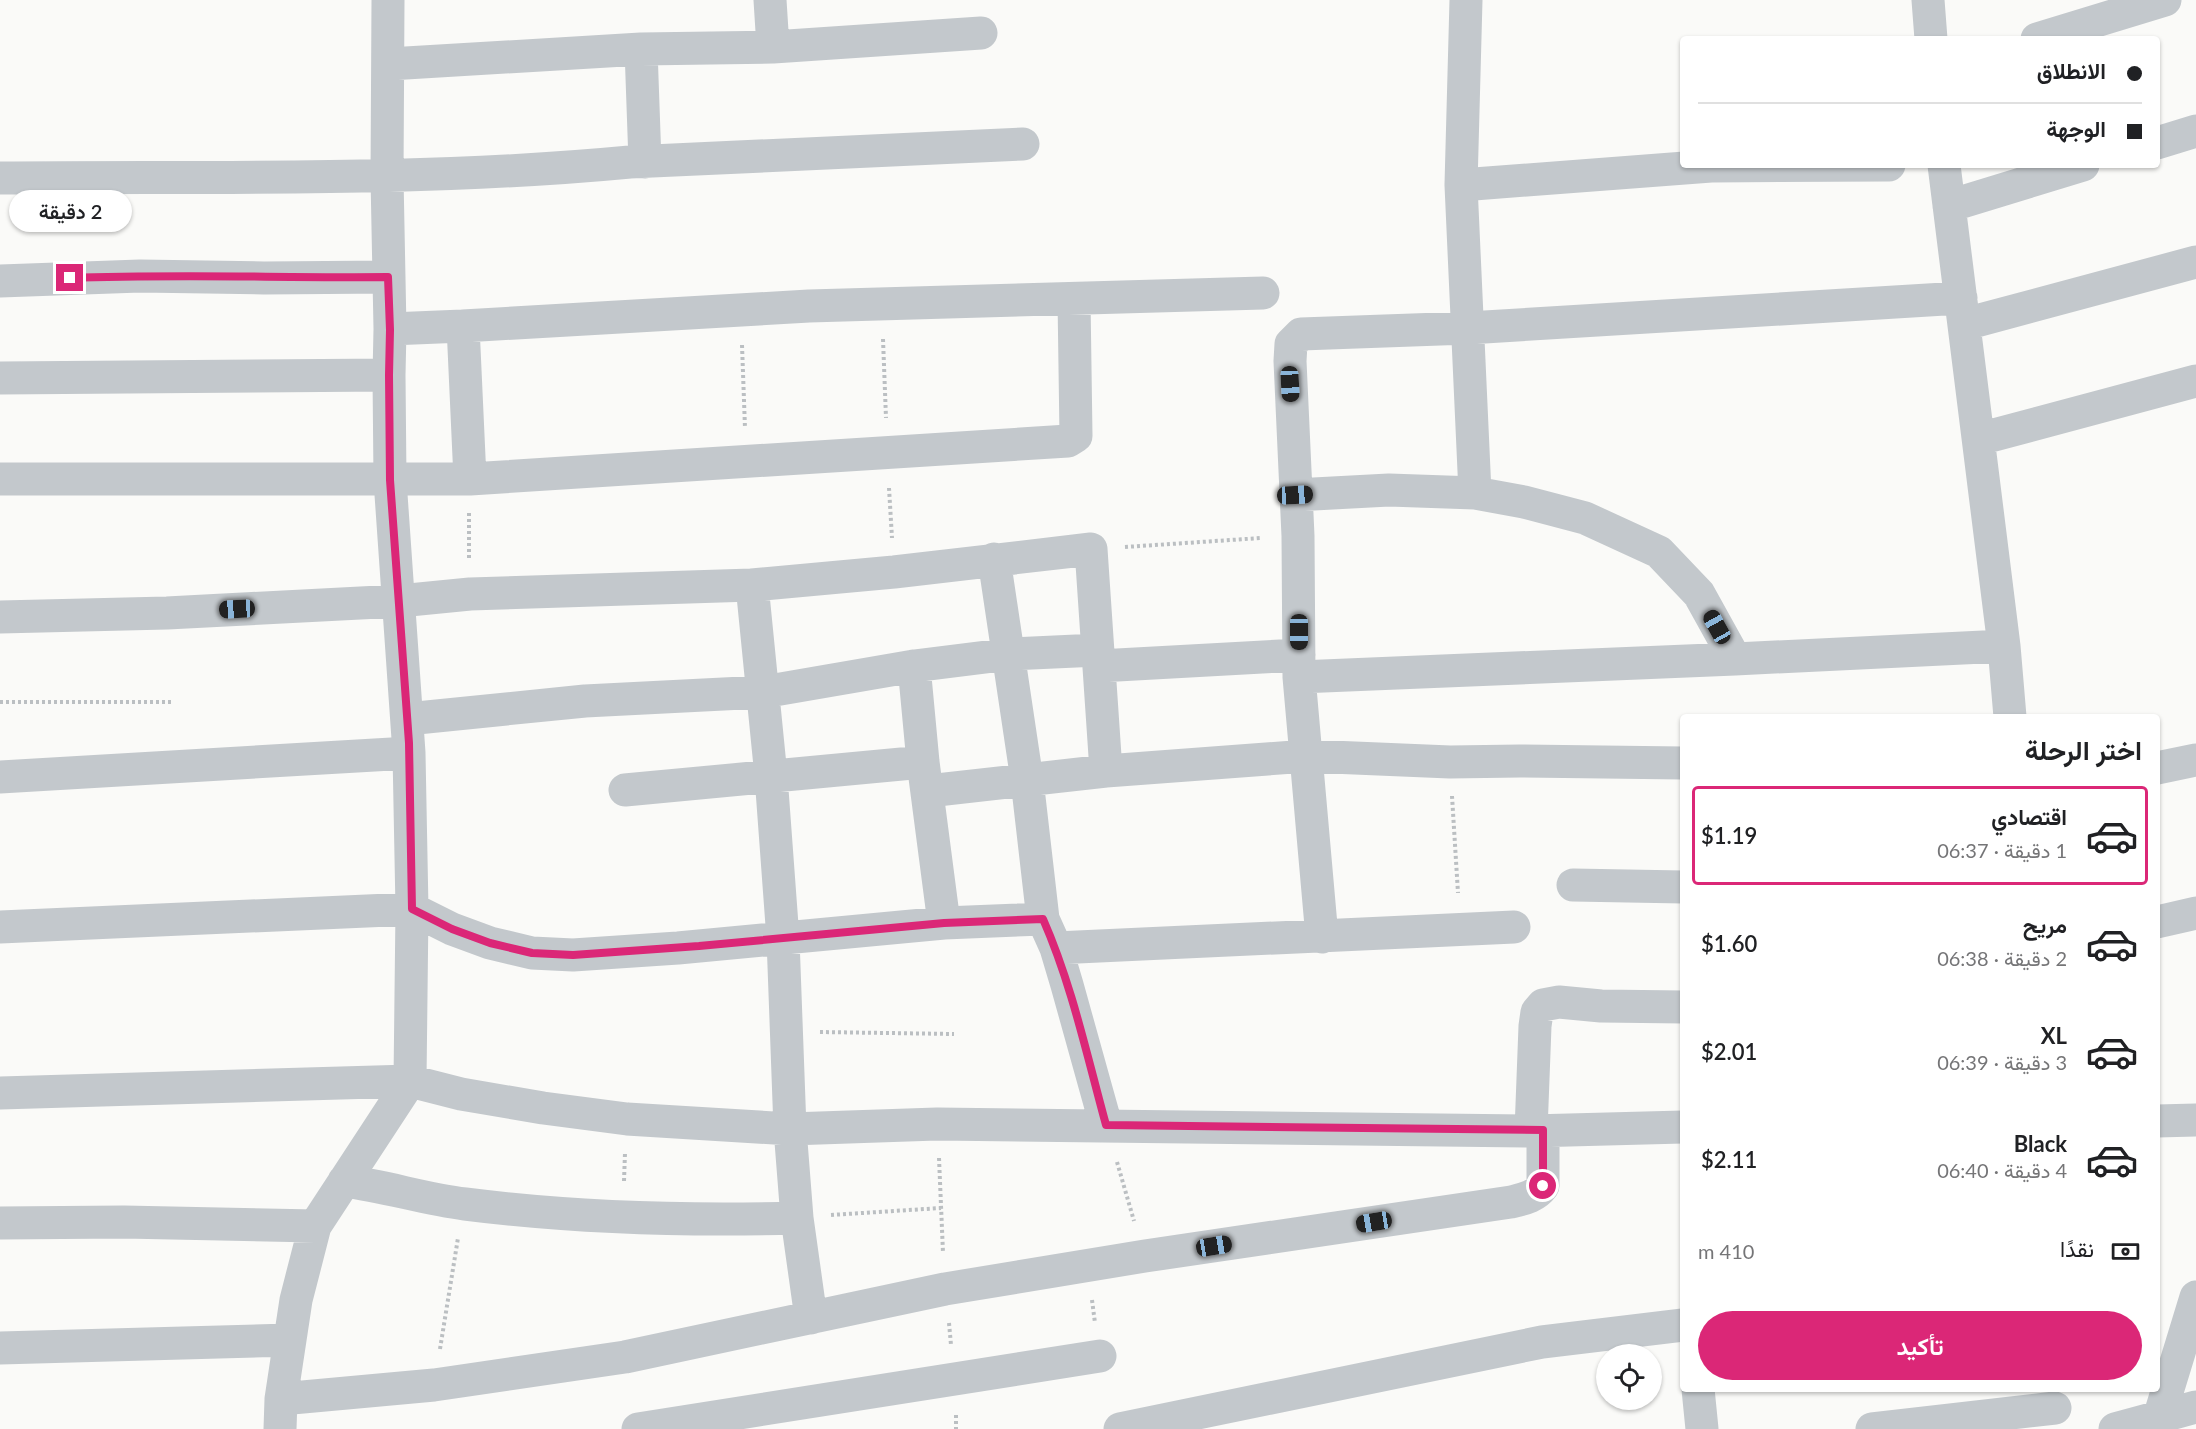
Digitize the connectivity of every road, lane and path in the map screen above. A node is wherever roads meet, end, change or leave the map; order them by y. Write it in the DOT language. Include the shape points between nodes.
graph roads {
  1 [pos="388,0"];
  2 [pos="770,0"];
  3 [pos="1466,0"];
  4 [pos="1928,0"];
  5 [pos="2165,0"];
  6 [pos="981,33"];
  7 [pos="1931,36"];
  8 [pos="2047,36"];
  9 [pos="773,47"];
  10 [pos="641,49"];
  11 [pos="389,64"];
  12 [pos="2196,131"];
  13 [pos="2160,142"];
  14 [pos="1023,144"];
  15 [pos="645,162"];
  16 [pos="1685,168"];
  17 [pos="1944,168"];
  18 [pos="2073,168"];
  19 [pos="4,170"];
  20 [pos="387,177"];
  21 [pos="1461,185"];
  22 [pos="1949,206"];
  23 [pos="2196,262"];
  24 [pos="388,277"];
  25 [pos="0,281"];
  26 [pos="1263,293"];
  27 [pos="1074,299"];
  28 [pos="740,309"];
  29 [pos="1963,311"];
  30 [pos="464,326"];
  31 [pos="1468,328"];
  32 [pos="390,330"];
  33 [pos="389,375"];
  34 [pos="0,378"];
  35 [pos="2196,381"];
  36 [pos="1979,439"];
  37 [pos="746,462"];
  38 [pos="0,479"];
  39 [pos="470,479"];
  40 [pos="390,480"];
  41 [pos="1475,493"];
  42 [pos="1295,495"];
  43 [pos="1298,536"];
  44 [pos="1092,549"];
  45 [pos="994,559"];
  46 [pos="752,585"];
  47 [pos="470,594"];
  48 [pos="399,601"];
  49 [pos="0,617"];
  50 [pos="2004,646"];
  51 [pos="1010,654"];
  52 [pos="1099,658"];
  53 [pos="1735,659"];
  54 [pos="914,666"];
  55 [pos="1299,666"];
  56 [pos="763,692"];
  57 [pos="0,702"];
  58 [pos="173,702"];
  59 [pos="2010,714"];
  60 [pos="407,719"];
  61 [pos="409,753"];
  62 [pos="1307,756"];
  63 [pos="2196,760"];
  64 [pos="1450,762"];
  65 [pos="1680,763"];
  66 [pos="2160,767"];
  67 [pos="1106,771"];
  68 [pos="771,776"];
  69 [pos="0,777"];
  70 [pos="926,777"];
  71 [pos="1027,780"];
  72 [pos="625,789"];
  73 [pos="1573,885"];
  74 [pos="1680,887"];
  75 [pos="412,909"];
  76 [pos="2196,913"];
  77 [pos="2160,921"];
  78 [pos="944,923"];
  79 [pos="0,927"];
  80 [pos="1514,927"];
  81 [pos="1461,930"];
  82 [pos="1049,934"];
  83 [pos="1322,937"];
  84 [pos="783,939"];
  85 [pos="1680,1007"];
  86 [pos="787,1031"];
  87 [pos="954,1035"];
  88 [pos="410,1082"];
  89 [pos="0,1093"];
  90 [pos="627,1119"];
  91 [pos="2196,1120"];
  92 [pos="2160,1121"];
  93 [pos="937,1125"];
  94 [pos="1106,1125"];
  95 [pos="1680,1127"];
  96 [pos="790,1129"];
  97 [pos="1537,1131"];
  98 [pos="344,1181"];
  99 [pos="464,1204"];
  100 [pos="941,1208"];
  101 [pos="797,1218"];
  102 [pos="623,1219"];
  103 [pos="0,1223"];
  104 [pos="315,1226"];
  105 [pos="1145,1256"];
  106 [pos="1088,1267"];
  107 [pos="945,1289"];
  108 [pos="2196,1296"];
  109 [pos="811,1318"];
  110 [pos="1680,1325"];
  111 [pos="290,1340"];
  112 [pos="0,1348"];
  113 [pos="1100,1356"];
  114 [pos="955,1380"];
  115 [pos="434,1386"];
  116 [pos="1698,1392"];
  117 [pos="2196,1407"];
  118 [pos="2055,1409"];
  119 [pos="281,1414"];
  120 [pos="2159,1418"];
  121 [pos="638,1429"];
  122 [pos="1120,1429"];
  123 [pos="1702,1429"];
  124 [pos="1872,1429"];
  125 [pos="2115,1429"];
  1 -- 11 [label="street"];
  2 -- 9 [label="street"];
  3 -- 21 [label="street"];
  4 -- 7 [label="street"];
  5 -- 8 [label="street"];
  6 -- 9 [label="street"];
  9 -- 10 [label="street"];
  10 -- 11 [label="street"];
  10 -- 15 [label="street"];
  11 -- 20 [label="street"];
  12 -- 13 [label="street"];
  14 -- 15 [label="street"];
  15 -- 20 [label="street"];
  16 -- 21 [label="street"];
  17 -- 22 [label="street"];
  18 -- 22 [label="street"];
  19 -- 20 [label="street"];
  20 -- 24 [label="street"];
  21 -- 31 [label="street"];
  22 -- 29 [label="street"];
  23 -- 29 [label="street"];
  24 -- 25 [label="street" via="140,276"];
  24 -- 32 [label="street"];
  26 -- 27 [label="street"];
  27 -- 28 [label="street"];
  27 -- 37 [label="street" via="1076,436 1068,441"];
  28 -- 30 [label="street"];
  28 -- 37 [label="path"];
  29 -- 31 [label="street"];
  29 -- 36 [label="street"];
  30 -- 32 [label="street"];
  30 -- 39 [label="street"];
  31 -- 41 [label="street"];
  31 -- 42 [label="street" via="1301,334 1291,344 1290,361"];
  32 -- 33 [label="street"];
  33 -- 34 [label="street"];
  33 -- 40 [label="street"];
  35 -- 36 [label="street"];
  36 -- 50 [label="street"];
  37 -- 39 [label="street"];
  38 -- 40 [label="street"];
  39 -- 40 [label="street"];
  39 -- 47 [label="path"];
  40 -- 48 [label="street"];
  41 -- 42 [label="street" via="1389,490"];
  41 -- 53 [label="street" via="1585,518 1659,552 1699,594"];
  42 -- 43 [label="street"];
  43 -- 44 [label="path"];
  43 -- 55 [label="street"];
  44 -- 45 [label="street"];
  44 -- 52 [label="street"];
  45 -- 46 [label="street"];
  45 -- 51 [label="street"];
  46 -- 47 [label="street"];
  46 -- 56 [label="street"];
  47 -- 48 [label="street"];
  48 -- 49 [label="street"];
  48 -- 60 [label="street"];
  50 -- 53 [label="street"];
  50 -- 59 [label="street"];
  51 -- 52 [label="street"];
  51 -- 54 [label="street"];
  51 -- 71 [label="street"];
  52 -- 55 [label="street"];
  52 -- 67 [label="street"];
  53 -- 55 [label="street"];
  54 -- 56 [label="street"];
  54 -- 70 [label="street"];
  55 -- 62 [label="street"];
  56 -- 60 [label="street" via="585,702"];
  56 -- 68 [label="street"];
  57 -- 58 [label="path"];
  60 -- 61 [label="street"];
  61 -- 69 [label="street"];
  61 -- 75 [label="street"];
  62 -- 64 [label="street"];
  62 -- 67 [label="street"];
  62 -- 83 [label="street"];
  63 -- 66 [label="street"];
  64 -- 65 [label="street"];
  64 -- 81 [label="path"];
  67 -- 71 [label="street"];
  68 -- 70 [label="street"];
  68 -- 72 [label="street"];
  68 -- 84 [label="street"];
  70 -- 71 [label="street"];
  70 -- 78 [label="street"];
  71 -- 82 [label="street"];
  73 -- 74 [label="street"];
  75 -- 79 [label="street"];
  75 -- 84 [label="street" via="490,943 532,953 573,955"];
  75 -- 88 [label="street"];
  76 -- 77 [label="street"];
  78 -- 82 [label="street"];
  78 -- 84 [label="street"];
  80 -- 81 [label="street"];
  81 -- 83 [label="street"];
  82 -- 83 [label="street"];
  82 -- 94 [label="street"];
  84 -- 86 [label="street"];
  85 -- 97 [label="street" via="1559,1002 1543,1005 1537,1012 1535,1026"];
  86 -- 87 [label="path"];
  86 -- 96 [label="street"];
  88 -- 89 [label="street"];
  88 -- 90 [label="street" via="543,1108"];
  88 -- 98 [label="street"];
  90 -- 96 [label="street"];
  90 -- 102 [label="path"];
  91 -- 92 [label="street"];
  93 -- 94 [label="street"];
  93 -- 96 [label="street"];
  93 -- 100 [label="path"];
  94 -- 97 [label="street"];
  94 -- 105 [label="path"];
  95 -- 97 [label="street"];
  96 -- 101 [label="street"];
  97 -- 105 [label="street" via="1543,1186 1529,1197"];
  98 -- 99 [label="street"];
  98 -- 104 [label="street"];
  99 -- 102 [label="street"];
  99 -- 115 [label="path"];
  100 -- 101 [label="path"];
  100 -- 107 [label="path"];
  101 -- 102 [label="street"];
  101 -- 109 [label="street"];
  103 -- 104 [label="street"];
  104 -- 111 [label="street"];
  105 -- 106 [label="street"];
  106 -- 107 [label="street"];
  106 -- 113 [label="path"];
  107 -- 109 [label="street"];
  107 -- 114 [label="path"];
  108 -- 120 [label="street"];
  109 -- 115 [label="street" via="625,1357"];
  110 -- 122 [label="street" via="1542,1342"];
  111 -- 112 [label="street"];
  111 -- 119 [label="street"];
  113 -- 114 [label="street"];
  114 -- 121 [label="street"];
  115 -- 119 [label="street"];
  116 -- 123 [label="street"];
  117 -- 120 [label="street"];
  118 -- 124 [label="street"];
  120 -- 125 [label="street"];
}
